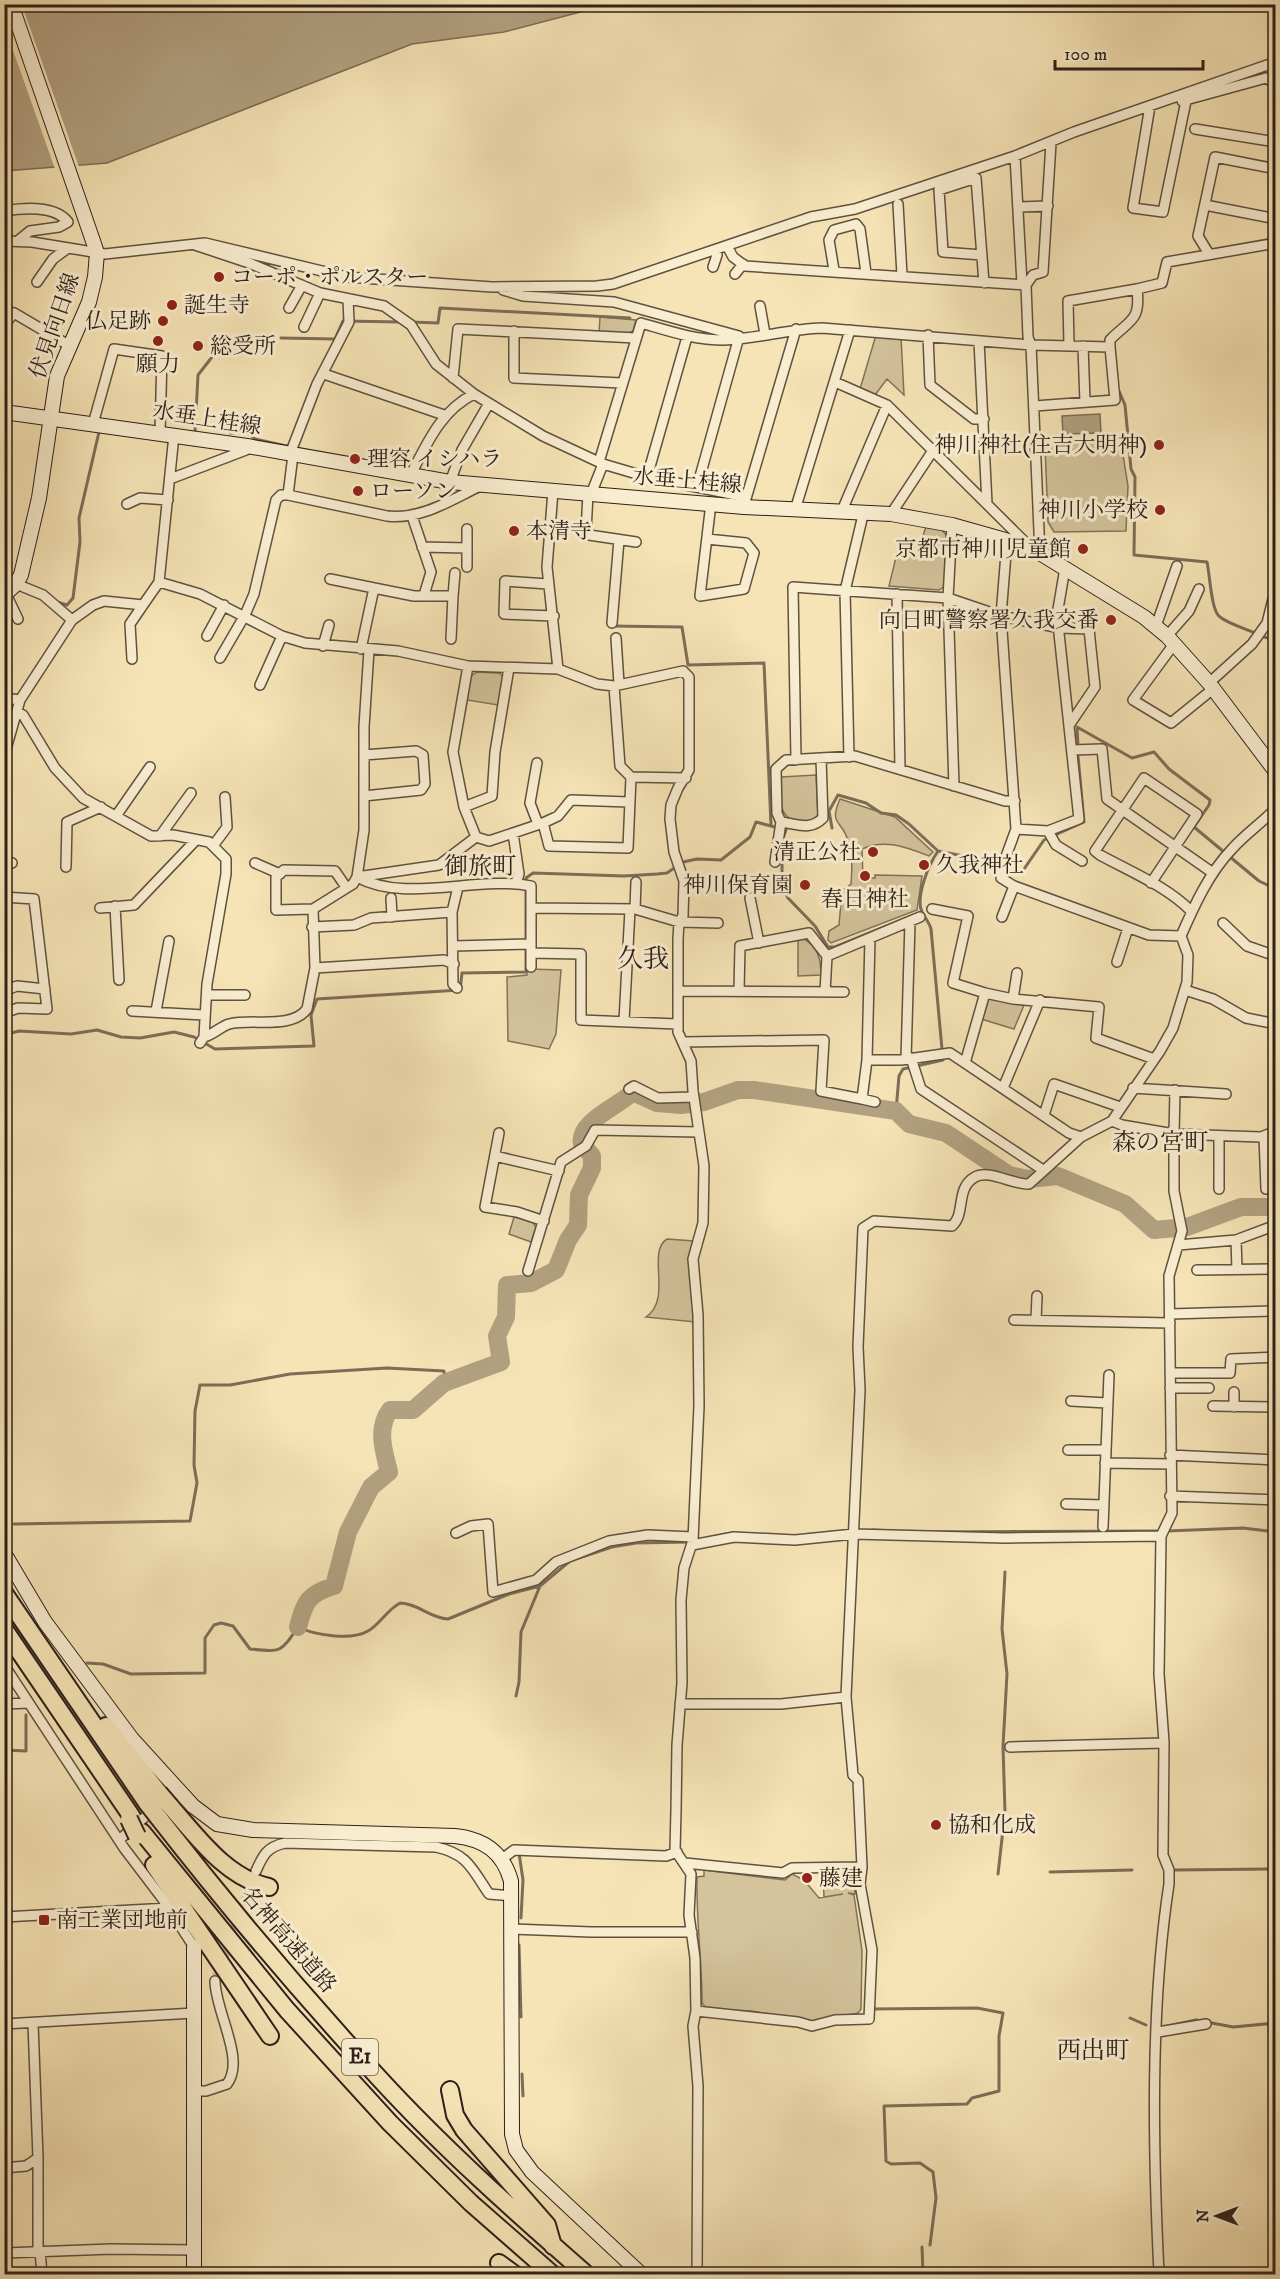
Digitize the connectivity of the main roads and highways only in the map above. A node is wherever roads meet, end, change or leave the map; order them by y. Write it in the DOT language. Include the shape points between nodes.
graph roads {
  1 [pos="11,4"];
  2 [pos="4,412"];
  3 [pos="51,418"];
  4 [pos="9,588"];
  5 [pos="1275,772"];
  6 [pos="4,1553"];
  7 [pos="4,1593"];
  8 [pos="4,1629"];
  9 [pos="154,1792"];
  10 [pos="164,1812"];
  11 [pos="140,1834"];
  12 [pos="269,1887"];
  13 [pos="194,1947"];
  14 [pos="270,2036"];
  15 [pos="450,2090"];
  16 [pos="553,2246"];
  17 [pos="500,2263"];
  18 [pos="194,2274"];
  19 [pos="514,2274"];
  20 [pos="552,2274"];
  21 [pos="586,2274"];
  22 [pos="641,2274"];
  1 -- 3 [label="main road, 伏見向日線" via="95,247 89,302 57,376"];
  2 -- 3 [label="main road, 水垂上桂線"];
  3 -- 4 [label="main road, 伏見向日線" via="39,498 21,574"];
  3 -- 5 [label="main road, 水垂上桂線" via="170,438 291,450 410,476 480,486 891,514 952,525 1035,550 1156,626 1211,686"];
  6 -- 9 [label="main road" via="45,1622 132,1739"];
  7 -- 9 [label="highway, 名神高速道路 / E1" via="46,1657"];
  8 -- 11 [label="highway, 名神高速道路 / E1"];
  9 -- 10 [label="highway, 名神高速道路 / E1, bridge"];
  9 -- 22 [label="main road" via="233,1829 455,1836 486,1844 502,1859 512,1881 512,2134 516,2150 532,2172"];
  10 -- 12 [label="highway" via="232,1871 249,1882"];
  10 -- 16 [label="highway, 名神高速道路 / E1" via="246,1928 379,2079"];
  11 -- 14 [label="highway" via="145,1851"];
  11 -- 20 [label="highway, 名神高速道路 / E1" via="287,2010 390,2123"];
  13 -- 18 [label="main road"];
  15 -- 16 [label="highway" via="455,2115 464,2130 547,2225"];
  16 -- 21 [label="highway, 名神高速道路 / E1"];
  17 -- 19 [label="highway"];
}
